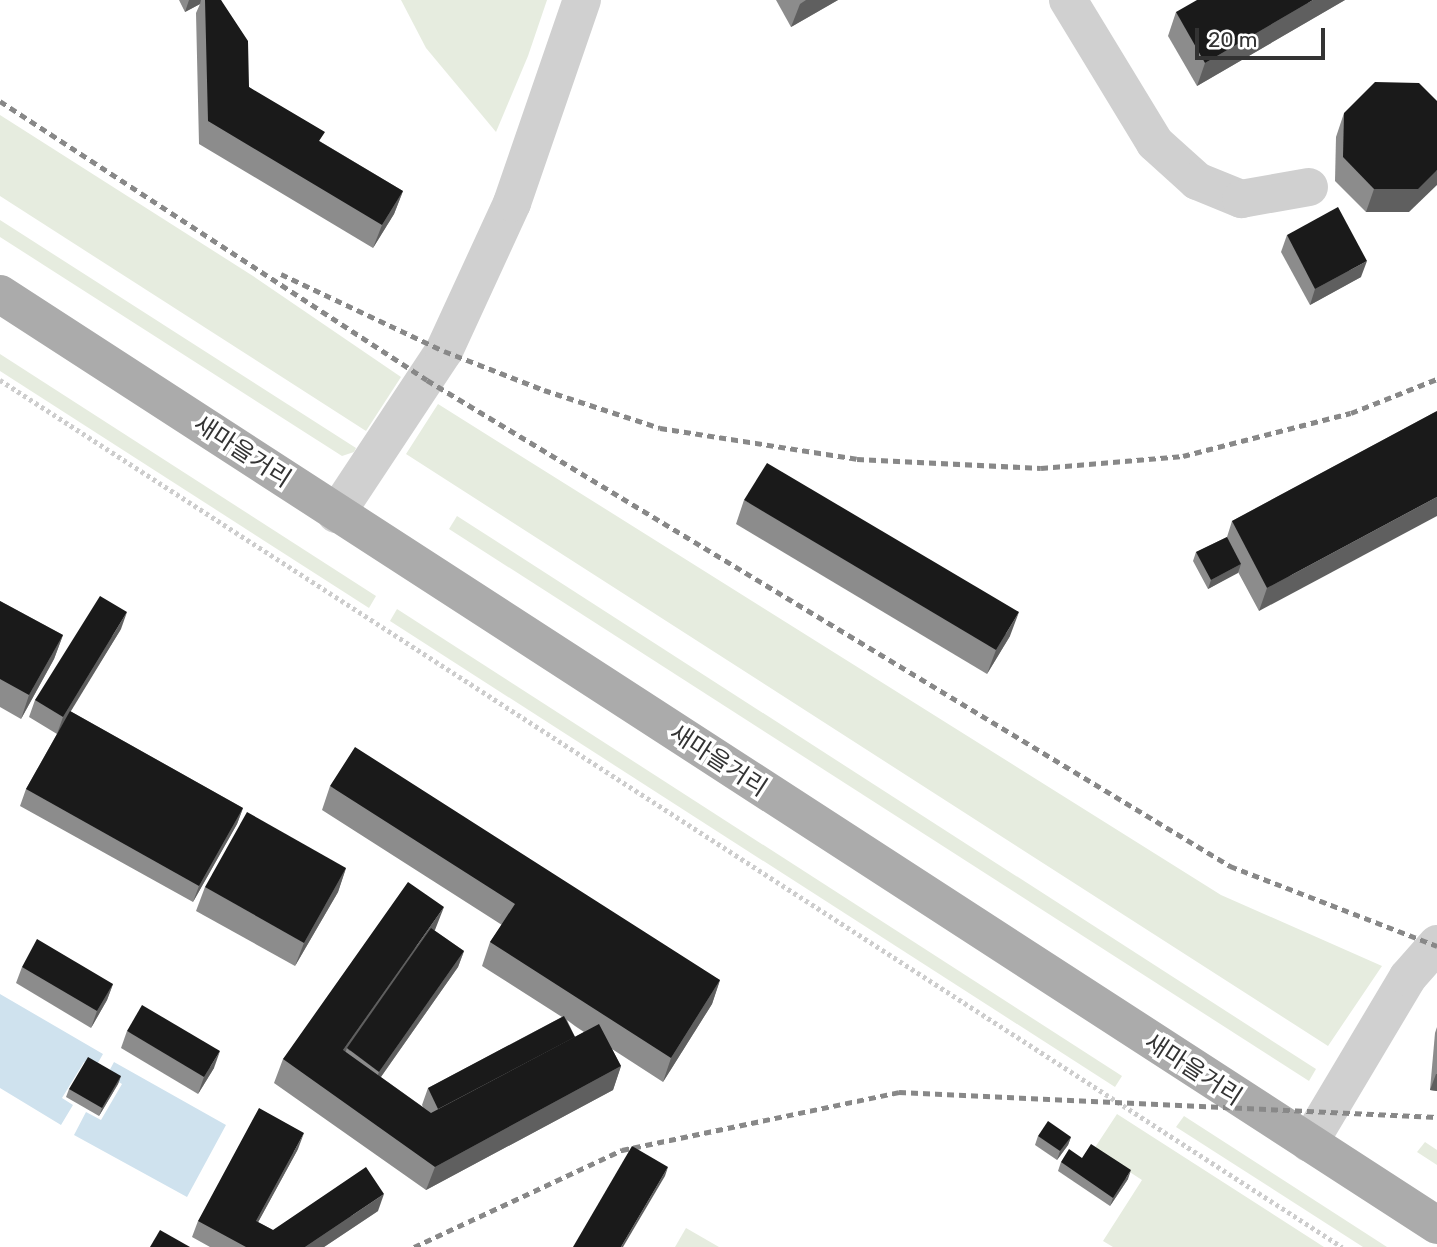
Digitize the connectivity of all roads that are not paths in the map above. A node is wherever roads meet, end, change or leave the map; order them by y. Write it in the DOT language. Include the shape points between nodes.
graph roads {
  1 [pos="582,0"];
  2 [pos="1068,0"];
  3 [pos="1308,187"];
  4 [pos="0,294"];
  5 [pos="336,514"];
  6 [pos="1437,944"];
  7 [pos="1309,1143"];
  8 [pos="1437,1225"];
  1 -- 5 [label="street" via="512,203 444,351"];
  2 -- 3 [label="street" via="1155,143 1197,181 1241,199"];
  4 -- 5 [label="main road, 새마을거리"];
  5 -- 7 [label="main road, 새마을거리"];
  6 -- 7 [label="street" via="1408,977"];
  7 -- 8 [label="main road, 새마을거리"];
}
